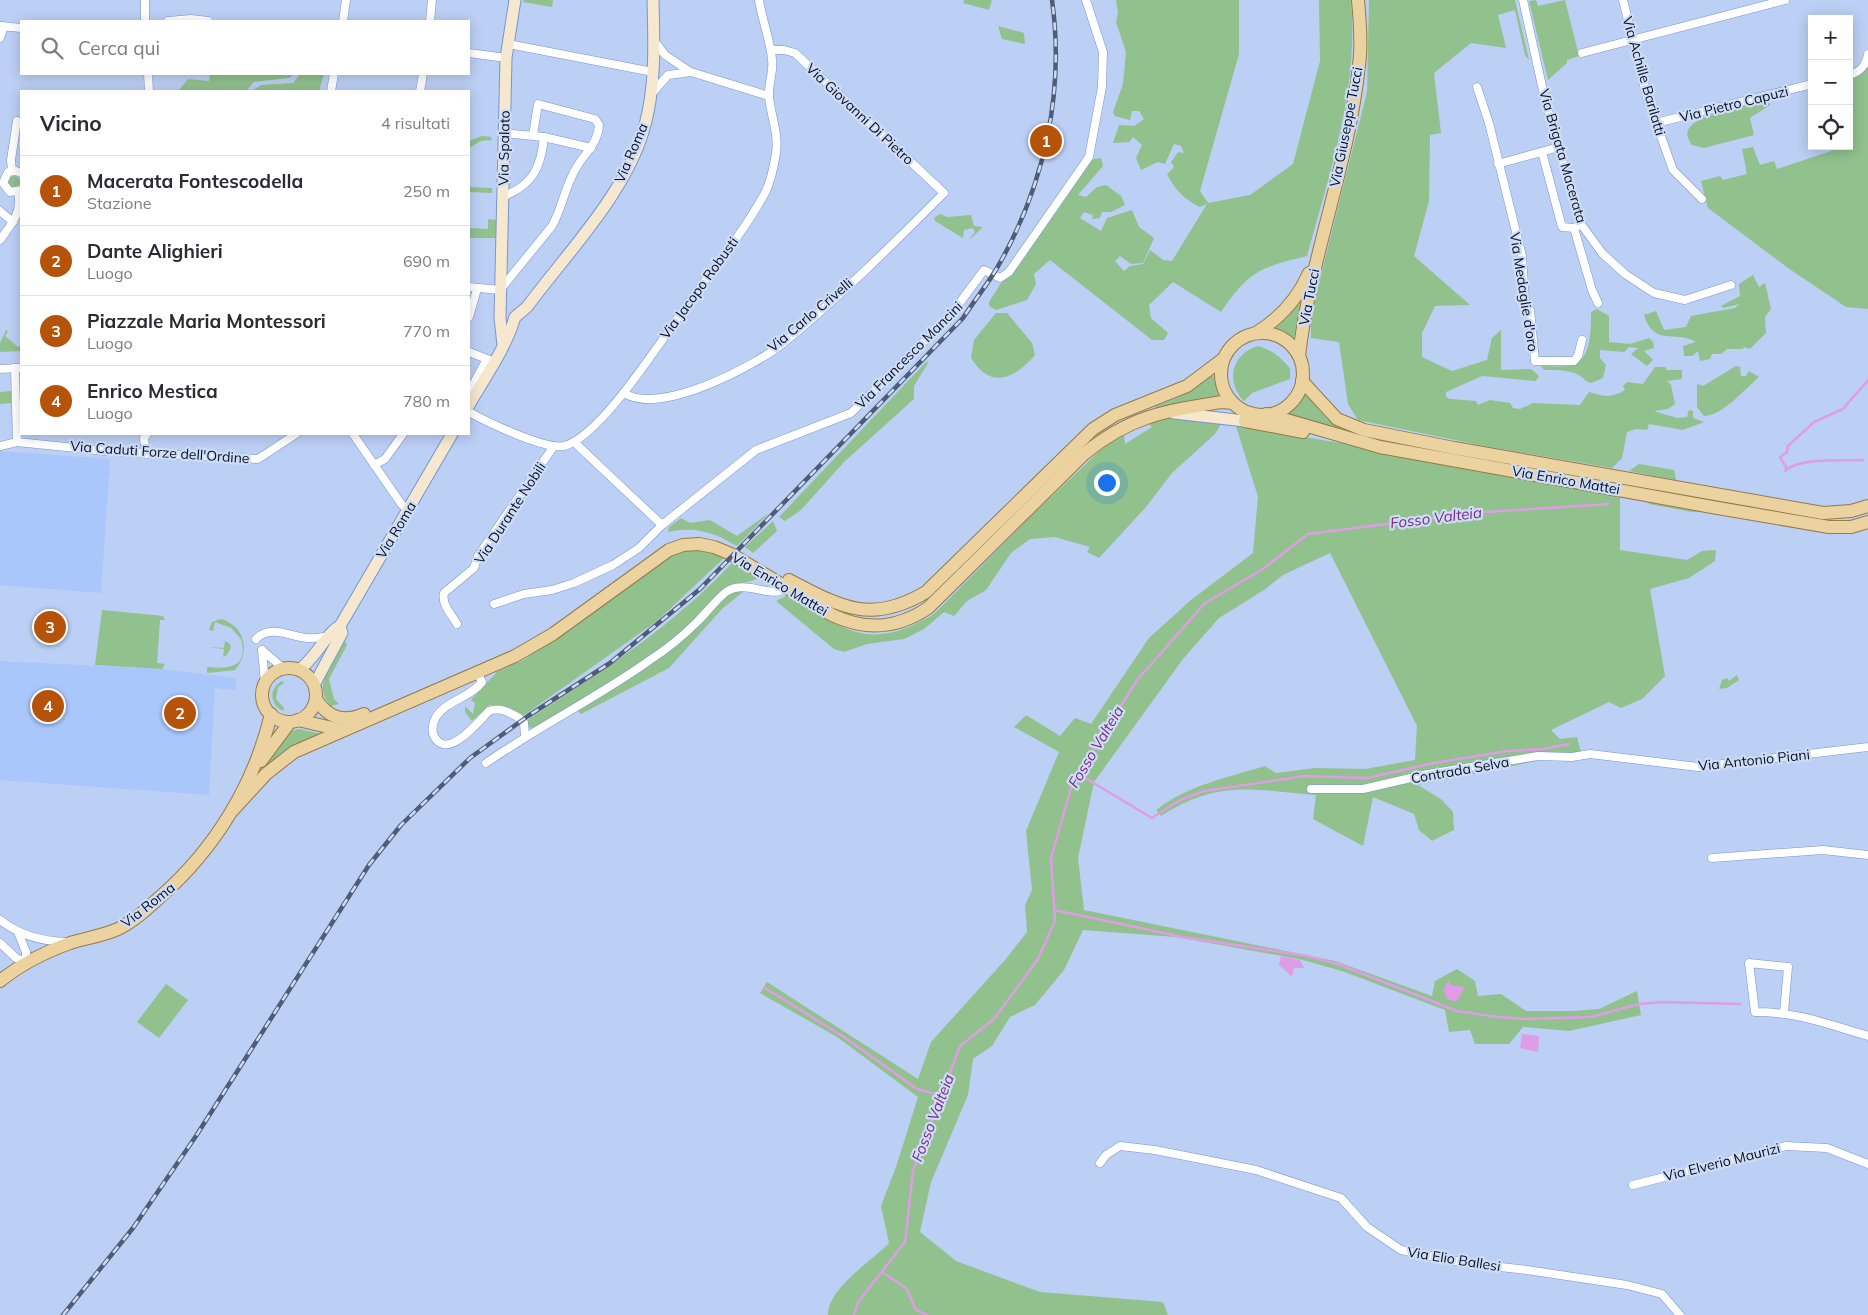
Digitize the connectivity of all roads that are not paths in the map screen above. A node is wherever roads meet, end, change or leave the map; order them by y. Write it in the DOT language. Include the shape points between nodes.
graph roads {
  1 [pos="145,0"];
  2 [pos="346,0"];
  3 [pos="433,0"];
  4 [pos="515,0"];
  5 [pos="654,0"];
  6 [pos="759,0"];
  7 [pos="1086,0"];
  8 [pos="1358,0"];
  9 [pos="1522,0"];
  10 [pos="1624,0"];
  11 [pos="1785,0"];
  12 [pos="145,20"];
  13 [pos="342,20"];
  14 [pos="430,20"];
  15 [pos="2,26"];
  16 [pos="20,28"];
  17 [pos="0,38"];
  18 [pos="1632,38"];
  19 [pos="654,40"];
  20 [pos="508,44"];
  21 [pos="771,50"];
  22 [pos="470,53"];
  23 [pos="1582,54"];
  24 [pos="1868,54"];
  25 [pos="506,58"];
  26 [pos="653,72"];
  27 [pos="691,72"];
  28 [pos="1853,74"];
  29 [pos="148,75"];
  30 [pos="334,75"];
  31 [pos="423,75"];
  32 [pos="1808,85"];
  33 [pos="1477,87"];
  34 [pos="149,90"];
  35 [pos="331,90"];
  36 [pos="420,90"];
  37 [pos="651,96"];
  38 [pos="769,96"];
  39 [pos="17,121"];
  40 [pos="1656,123"];
  41 [pos="504,133"];
  42 [pos="533,135"];
  43 [pos="544,137"];
  44 [pos="1559,147"];
  45 [pos="591,148"];
  46 [pos="1542,152"];
  47 [pos="1498,164"];
  48 [pos="12,170"];
  49 [pos="20,174"];
  50 [pos="20,191"];
  51 [pos="944,193"];
  52 [pos="502,197"];
  53 [pos="1702,199"];
  54 [pos="20,205"];
  55 [pos="0,211"];
  56 [pos="13,222"];
  57 [pos="1578,226"];
  58 [pos="0,240"];
  59 [pos="1317,252"];
  60 [pos="1731,285"];
  61 [pos="473,288"];
  62 [pos="502,297"];
  63 [pos="1598,303"];
  64 [pos="527,307"];
  65 [pos="470,310"];
  66 [pos="514,322"];
  67 [pos="1256,333"];
  68 [pos="1582,340"];
  69 [pos="503,345"];
  70 [pos="470,352"];
  71 [pos="1223,359"];
  72 [pos="490,361"];
  73 [pos="1301,362"];
  74 [pos="0,368"];
  75 [pos="18,368"];
  76 [pos="1302,381"];
  77 [pos="470,391"];
  78 [pos="624,393"];
  79 [pos="470,403"];
  80 [pos="1236,405"];
  81 [pos="470,412"];
  82 [pos="1165,412"];
  83 [pos="1266,414"];
  84 [pos="1248,417"];
  85 [pos="146,435"];
  86 [pos="294,435"];
  87 [pos="354,435"];
  88 [pos="402,435"];
  89 [pos="451,435"];
  90 [pos="17,442"];
  91 [pos="574,442"];
  92 [pos="0,446"];
  93 [pos="554,446"];
  94 [pos="1380,447"];
  95 [pos="146,454"];
  96 [pos="374,465"];
  97 [pos="1868,506"];
  98 [pos="408,509"];
  99 [pos="1868,522"];
  100 [pos="662,525"];
  101 [pos="788,587"];
  102 [pos="494,604"];
  103 [pos="457,624"];
  104 [pos="340,626"];
  105 [pos="330,636"];
  106 [pos="256,639"];
  107 [pos="284,669"];
  108 [pos="299,670"];
  109 [pos="478,674"];
  110 [pos="266,682"];
  111 [pos="314,685"];
  112 [pos="316,699"];
  113 [pos="270,714"];
  114 [pos="294,721"];
  115 [pos="340,730"];
  116 [pos="525,736"];
  117 [pos="1868,747"];
  118 [pos="1610,756"];
  119 [pos="486,763"];
  120 [pos="251,775"];
  121 [pos="1310,789"];
  122 [pos="233,810"];
  123 [pos="1868,855"];
  124 [pos="1712,858"];
  125 [pos="0,920"];
  126 [pos="18,932"];
  127 [pos="0,943"];
  128 [pos="72,943"];
  129 [pos="26,962"];
  130 [pos="0,981"];
  131 [pos="1784,1012"];
  132 [pos="1868,1036"];
  133 [pos="1100,1163"];
  134 [pos="1868,1164"];
  135 [pos="1633,1185"];
  136 [pos="1680,1315"];
  1 -- 12 [label="street"];
  2 -- 13 [label="street"];
  3 -- 14 [label="street"];
  4 -- 20 [label="main road, Via Spalato"];
  5 -- 19 [label="main road, Via Roma"];
  6 -- 21 [label="street, Via Jacopo Robusti"];
  7 -- 100 [label="street, Via Francesco Mancini" via="1103,52 1102,88 1089,157 1009,272 1000,278 984,270 950,316 851,413 756,450"];
  8 -- 59 [label="main road, Via Giuseppe Tucci" via="1360,64 1346,146"];
  9 -- 44 [label="street, Via Brigata Macerata"];
  10 -- 18 [label="street, Via Achille Barilatti"];
  11 -- 18 [label="street"];
  15 -- 16 [label="street"];
  15 -- 17 [label="street"];
  18 -- 23 [label="street"];
  18 -- 40 [label="street, Via Achille Barilatti"];
  19 -- 26 [label="main road, Via Roma"];
  19 -- 27 [label="street" via="665,55"];
  20 -- 25 [label="main road, Via Spalato"];
  20 -- 26 [label="street"];
  21 -- 38 [label="street, Via Jacopo Robusti" via="773,62"];
  21 -- 51 [label="street, Via Giovanni Di Pietro" via="795,54"];
  22 -- 25 [label="street"];
  24 -- 28 [label="street" via="1866,63"];
  25 -- 41 [label="main road, Via Spalato"];
  26 -- 37 [label="main road, Via Roma"];
  27 -- 37 [label="street" via="668,75"];
  27 -- 38 [label="street"];
  29 -- 34 [label="street"];
  30 -- 35 [label="street"];
  31 -- 36 [label="street"];
  32 -- 40 [label="street, Via Pietro Capuzi"];
  33 -- 47 [label="street, Via Medaglie d'oro"];
  37 -- 64 [label="main road, Via Roma" via="645,126 622,180"];
  38 -- 78 [label="street, Via Jacopo Robusti" via="777,140 765,192 714,270"];
  39 -- 48 [label="street"];
  40 -- 53 [label="street, Via Achille Barilatti" via="1673,170"];
  41 -- 42 [label="street"];
  41 -- 52 [label="main road, Via Spalato"];
  42 -- 43 [label="street"];
  42 -- 45 [label="street" via="538,104 595,119 599,132"];
  43 -- 45 [label="street"];
  43 -- 52 [label="street" via="543,151 532,178"];
  44 -- 46 [label="street"];
  44 -- 57 [label="street, Via Brigata Macerata"];
  45 -- 62 [label="street" via="577,167 559,215"];
  46 -- 47 [label="street"];
  46 -- 57 [label="street" via="1562,227"];
  47 -- 68 [label="street, Via Medaglie d'oro" via="1522,256 1525,302 1530,310 1535,361 1574,361"];
  48 -- 49 [label="street"];
  48 -- 50 [label="street" via="5,175 3,183 10,192"];
  51 -- 78 [label="street, Via Carlo Crivelli" via="780,345 696,390 648,400"];
  52 -- 62 [label="main road, Via Spalato"];
  54 -- 56 [label="street"];
  55 -- 56 [label="street"];
  56 -- 58 [label="street"];
  57 -- 60 [label="street, Via Brigata Macerata" via="1625,274 1654,293 1685,300"];
  57 -- 63 [label="street" via="1592,290"];
  59 -- 67 [label="main road, Via Tucci" via="1306,280 1292,301 1276,319"];
  59 -- 73 [label="main road, Via Tucci" via="1303,321"];
  61 -- 62 [label="street"];
  61 -- 65 [label="street"];
  62 -- 64 [label="main road" via="514,307"];
  62 -- 66 [label="main road, Via Spalato"];
  62 -- 69 [label="main road, Via Spalato"];
  64 -- 66 [label="main road, Via Roma"];
  66 -- 69 [label="main road, Via Roma"];
  67 -- 71 [label="main road" via="1239,339"];
  67 -- 73 [label="main road" via="1283,338 1293,346"];
  69 -- 72 [label="main road, Via Roma"];
  70 -- 72 [label="street"];
  71 -- 80 [label="main road" via="1222,383"];
  71 -- 112 [label="main road, Via Enrico Mattei" via="1187,386 1115,415 1092,429 926,592 904,604 873,612 849,607 717,543 682,538 664,545 548,631 489,662 350,718 327,713"];
  72 -- 77 [label="street"];
  72 -- 79 [label="main road, Via Roma"];
  73 -- 76 [label="main road"];
  74 -- 75 [label="street"];
  75 -- 90 [label="street"];
  76 -- 83 [label="main road" via="1289,405"];
  76 -- 97 [label="main road, Via Enrico Mattei" via="1337,419 1364,430 1823,513"];
  78 -- 91 [label="street, Via Jacopo Robusti"];
  80 -- 82 [label="main road, Via Enrico Mattei" via="1222,402"];
  80 -- 84 [label="main road"];
  81 -- 93 [label="street" via="504,429"];
  82 -- 84 [label="main road"];
  82 -- 101 [label="main road, Via Enrico Mattei" via="1144,417 1105,437 1084,454 928,608 907,621 877,627 848,623"];
  83 -- 84 [label="main road"];
  83 -- 94 [label="main road, Via Enrico Mattei"];
  84 -- 94 [label="main road"];
  85 -- 95 [label="street"];
  86 -- 95 [label="street, Via Caduti Forze dell'Ordine" via="258,459"];
  87 -- 96 [label="street"];
  88 -- 96 [label="street" via="385,459"];
  89 -- 98 [label="main road, Via Roma"];
  90 -- 92 [label="street, Via Caduti Forze dell'Ordine"];
  90 -- 95 [label="street, Via Caduti Forze dell'Ordine"];
  91 -- 93 [label="street, Via Jacopo Robusti"];
  91 -- 100 [label="street"];
  93 -- 103 [label="street, Via Durante Nobili" via="478,556 474,568 444,593 442,598"];
  94 -- 99 [label="main road, Via Enrico Mattei" via="1807,524 1851,527"];
  96 -- 98 [label="street"];
  98 -- 104 [label="main road, Via Roma"];
  100 -- 102 [label="street, Via Francesco Mancini" via="639,548 613,564 566,585"];
  101 -- 109 [label="main road, Via Enrico Mattei" via="714,547 683,544 659,555 553,634"];
  101 -- 116 [label="street" via="776,592 747,586 726,593 685,634 649,661"];
  104 -- 105 [label="main road, Via Roma" via="334,628"];
  104 -- 111 [label="main road, Via Roma" via="342,633"];
  105 -- 106 [label="street" via="302,638 265,632"];
  105 -- 108 [label="main road, Via Roma" via="314,658"];
  107 -- 108 [label="main road"];
  107 -- 110 [label="main road"];
  107 -- 110 [label="street" via="262,650"];
  108 -- 111 [label="main road"];
  109 -- 115 [label="main road, Via Enrico Mattei" via="362,724"];
  109 -- 116 [label="street" via="482,682 475,691 436,716 433,734 445,744 458,742 494,710 506,711 522,720"];
  110 -- 113 [label="main road, Via Roma" via="263,699"];
  111 -- 112 [label="main road"];
  112 -- 114 [label="main road, Via Roma" via="309,714"];
  113 -- 114 [label="main road" via="279,720"];
  113 -- 120 [label="main road, Via Roma" via="264,743"];
  114 -- 115 [label="main road, Via Enrico Mattei"];
  114 -- 120 [label="main road, Via Roma"];
  115 -- 122 [label="main road" via="278,763"];
  116 -- 119 [label="street"];
  117 -- 118 [label="street, Via Antonio Piani" via="1698,767"];
  118 -- 121 [label="street, Contrada Selva" via="1538,756 1428,774 1362,789"];
  120 -- 122 [label="main road, Via Roma"];
  122 -- 128 [label="main road, Via Roma" via="182,878 138,917 119,928"];
  123 -- 124 [label="street" via="1823,850"];
  125 -- 126 [label="street"];
  126 -- 128 [label="street"];
  126 -- 129 [label="street" via="26,952"];
  127 -- 129 [label="street" via="16,958"];
  128 -- 129 [label="main road, Via Roma"];
  129 -- 130 [label="main road, Via Roma"];
  131 -- 131 [label="street" via="1755,1012 1749,963 1788,967"];
  131 -- 132 [label="street"];
  133 -- 136 [label="street, Via Elio Ballesi" via="1120,1146 1256,1170 1341,1198 1367,1227 1401,1250 1465,1263 1627,1285 1662,1294"];
  134 -- 135 [label="street, Via Elverio Maurizi" via="1827,1148 1786,1146"];
}
